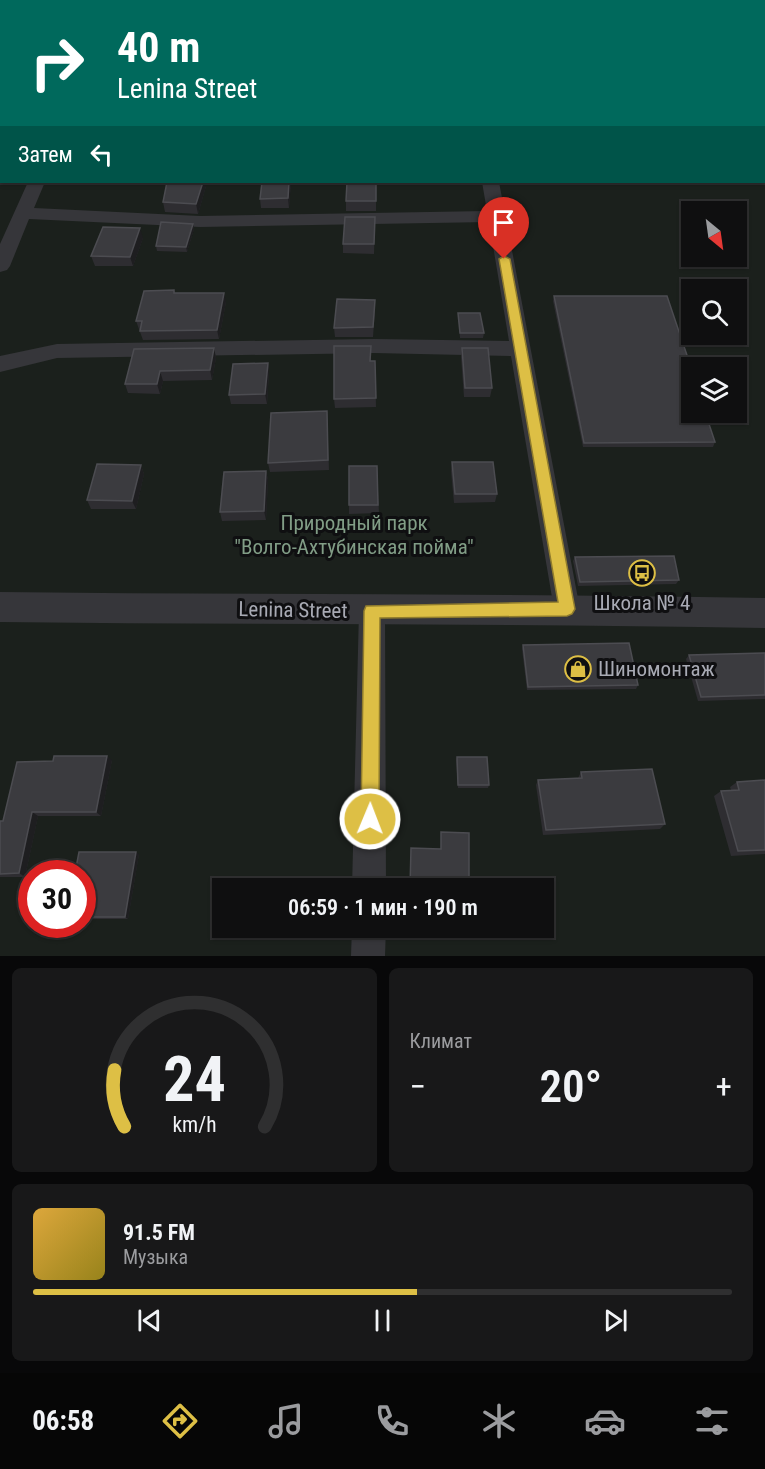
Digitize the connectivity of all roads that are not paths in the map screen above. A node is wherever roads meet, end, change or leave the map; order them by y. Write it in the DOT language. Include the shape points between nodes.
graph roads {
  1 [pos="36,183"];
  2 [pos="490,183"];
  3 [pos="22,213"];
  4 [pos="497,216"];
  5 [pos="0,266"];
  6 [pos="521,349"];
  7 [pos="0,364"];
  8 [pos="0,607"];
  9 [pos="567,609"];
  10 [pos="372,611"];
  11 [pos="765,613"];
  12 [pos="369,878"];
  13 [pos="369,938"];
  14 [pos="368,956"];
  1 -- 3 [label="street"];
  2 -- 4 [label="street"];
  3 -- 4 [label="street" via="92,220"];
  3 -- 5 [label="street"];
  4 -- 6 [label="street"];
  6 -- 7 [label="street" via="374,346 57,351"];
  6 -- 9 [label="street"];
  8 -- 10 [label="street, Lenina Street"];
  9 -- 10 [label="street, Lenina Street"];
  9 -- 11 [label="street, Lenina Street"];
  10 -- 12 [label="street"];
  13 -- 14 [label="street"];
}
